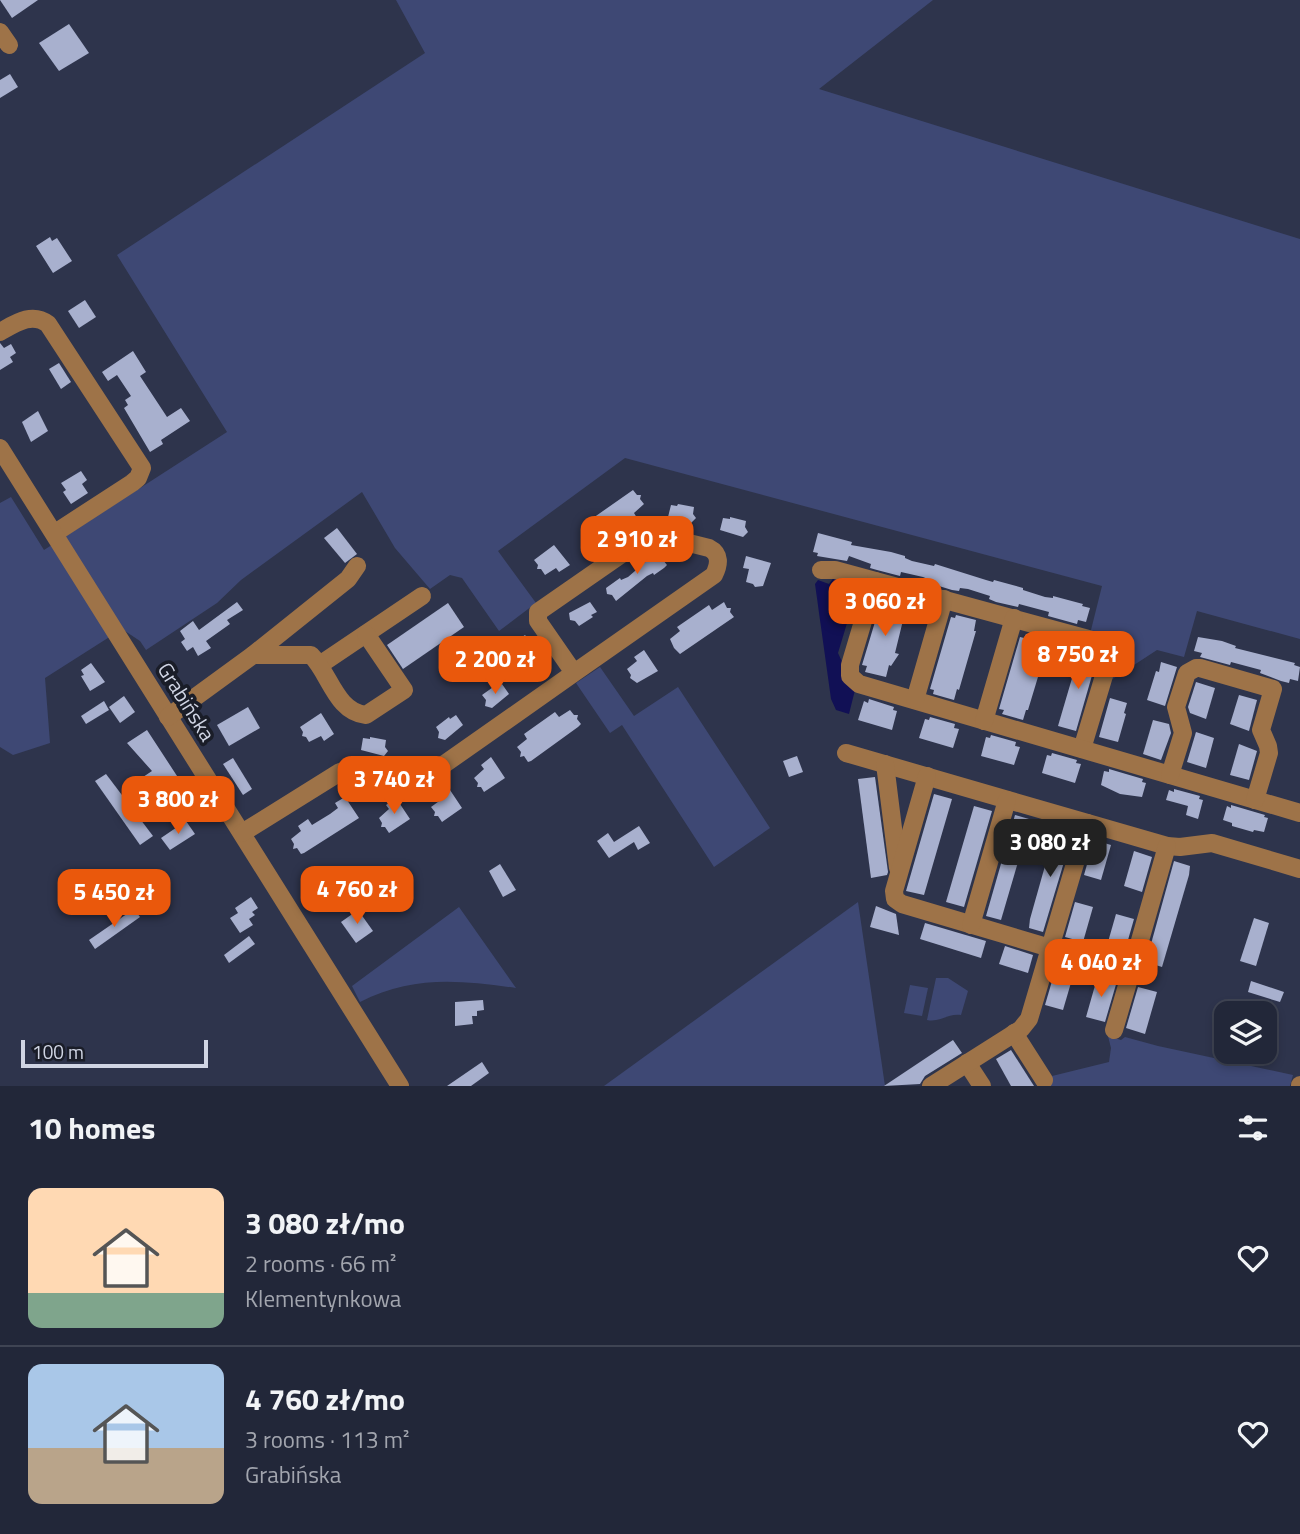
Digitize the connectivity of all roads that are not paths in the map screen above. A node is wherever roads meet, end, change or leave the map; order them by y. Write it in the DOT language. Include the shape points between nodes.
graph roads {
  1 [pos="0,332"];
  2 [pos="0,448"];
  3 [pos="55,533"];
  4 [pos="357,566"];
  5 [pos="821,570"];
  6 [pos="875,581"];
  7 [pos="422,596"];
  8 [pos="944,599"];
  9 [pos="1014,618"];
  10 [pos="366,634"];
  11 [pos="253,655"];
  12 [pos="321,664"];
  13 [pos="574,673"];
  14 [pos="915,700"];
  15 [pos="168,717"];
  16 [pos="984,720"];
  17 [pos="1082,749"];
  18 [pos="846,753"];
  19 [pos="885,764"];
  20 [pos="1170,775"];
  21 [pos="927,776"];
  22 [pos="1007,800"];
  23 [pos="1255,800"];
  24 [pos="892,813"];
  25 [pos="1300,813"];
  26 [pos="916,815"];
  27 [pos="1087,823"];
  28 [pos="242,833"];
  29 [pos="1167,846"];
  30 [pos="1300,869"];
  31 [pos="899,873"];
  32 [pos="971,925"];
  33 [pos="1051,948"];
  34 [pos="1131,972"];
  35 [pos="1114,1030"];
  36 [pos="1014,1033"];
  37 [pos="967,1063"];
  38 [pos="1044,1080"];
  39 [pos="400,1086"];
  40 [pos="931,1086"];
  41 [pos="982,1086"];
  1 -- 3 [label="street" via="33,318 48,324 142,468 132,483"];
  2 -- 3 [label="street, Grabińska"];
  3 -- 15 [label="street, Grabińska"];
  4 -- 11 [label="street" via="348,579"];
  5 -- 6 [label="street"];
  6 -- 8 [label="street"];
  6 -- 14 [label="street" via="850,676 859,684"];
  7 -- 10 [label="street"];
  8 -- 9 [label="street"];
  8 -- 14 [label="street"];
  9 -- 16 [label="street"];
  9 -- 17 [label="street" via="1107,647 1109,659"];
  10 -- 12 [label="street"];
  10 -- 12 [label="street" via="404,690 366,715 350,711"];
  11 -- 12 [label="street" via="311,655"];
  11 -- 15 [label="street"];
  13 -- 13 [label="street" via="538,621 538,612 649,535 715,552 719,562 714,575"];
  13 -- 28 [label="street" via="426,777 346,770"];
  14 -- 16 [label="street"];
  15 -- 28 [label="street, Grabińska"];
  16 -- 17 [label="street"];
  17 -- 20 [label="street"];
  18 -- 19 [label="street"];
  19 -- 21 [label="street"];
  19 -- 24 [label="street"];
  20 -- 23 [label="street"];
  20 -- 23 [label="street" via="1183,733 1176,707 1187,673 1200,668 1273,689 1262,726 1269,753"];
  21 -- 22 [label="street"];
  21 -- 26 [label="street"];
  22 -- 27 [label="street"];
  22 -- 32 [label="street"];
  23 -- 25 [label="street"];
  24 -- 26 [label="street"];
  24 -- 31 [label="street"];
  26 -- 31 [label="street"];
  27 -- 29 [label="street"];
  27 -- 33 [label="street"];
  28 -- 39 [label="street, Grabińska"];
  29 -- 30 [label="street" via="1212,843"];
  29 -- 34 [label="street"];
  31 -- 32 [label="street" via="894,891 898,902"];
  32 -- 33 [label="street"];
  33 -- 34 [label="street"];
  33 -- 36 [label="street" via="1029,1019"];
  34 -- 35 [label="street"];
  36 -- 37 [label="street"];
  36 -- 38 [label="street"];
  37 -- 40 [label="street"];
  37 -- 41 [label="street"];
}
